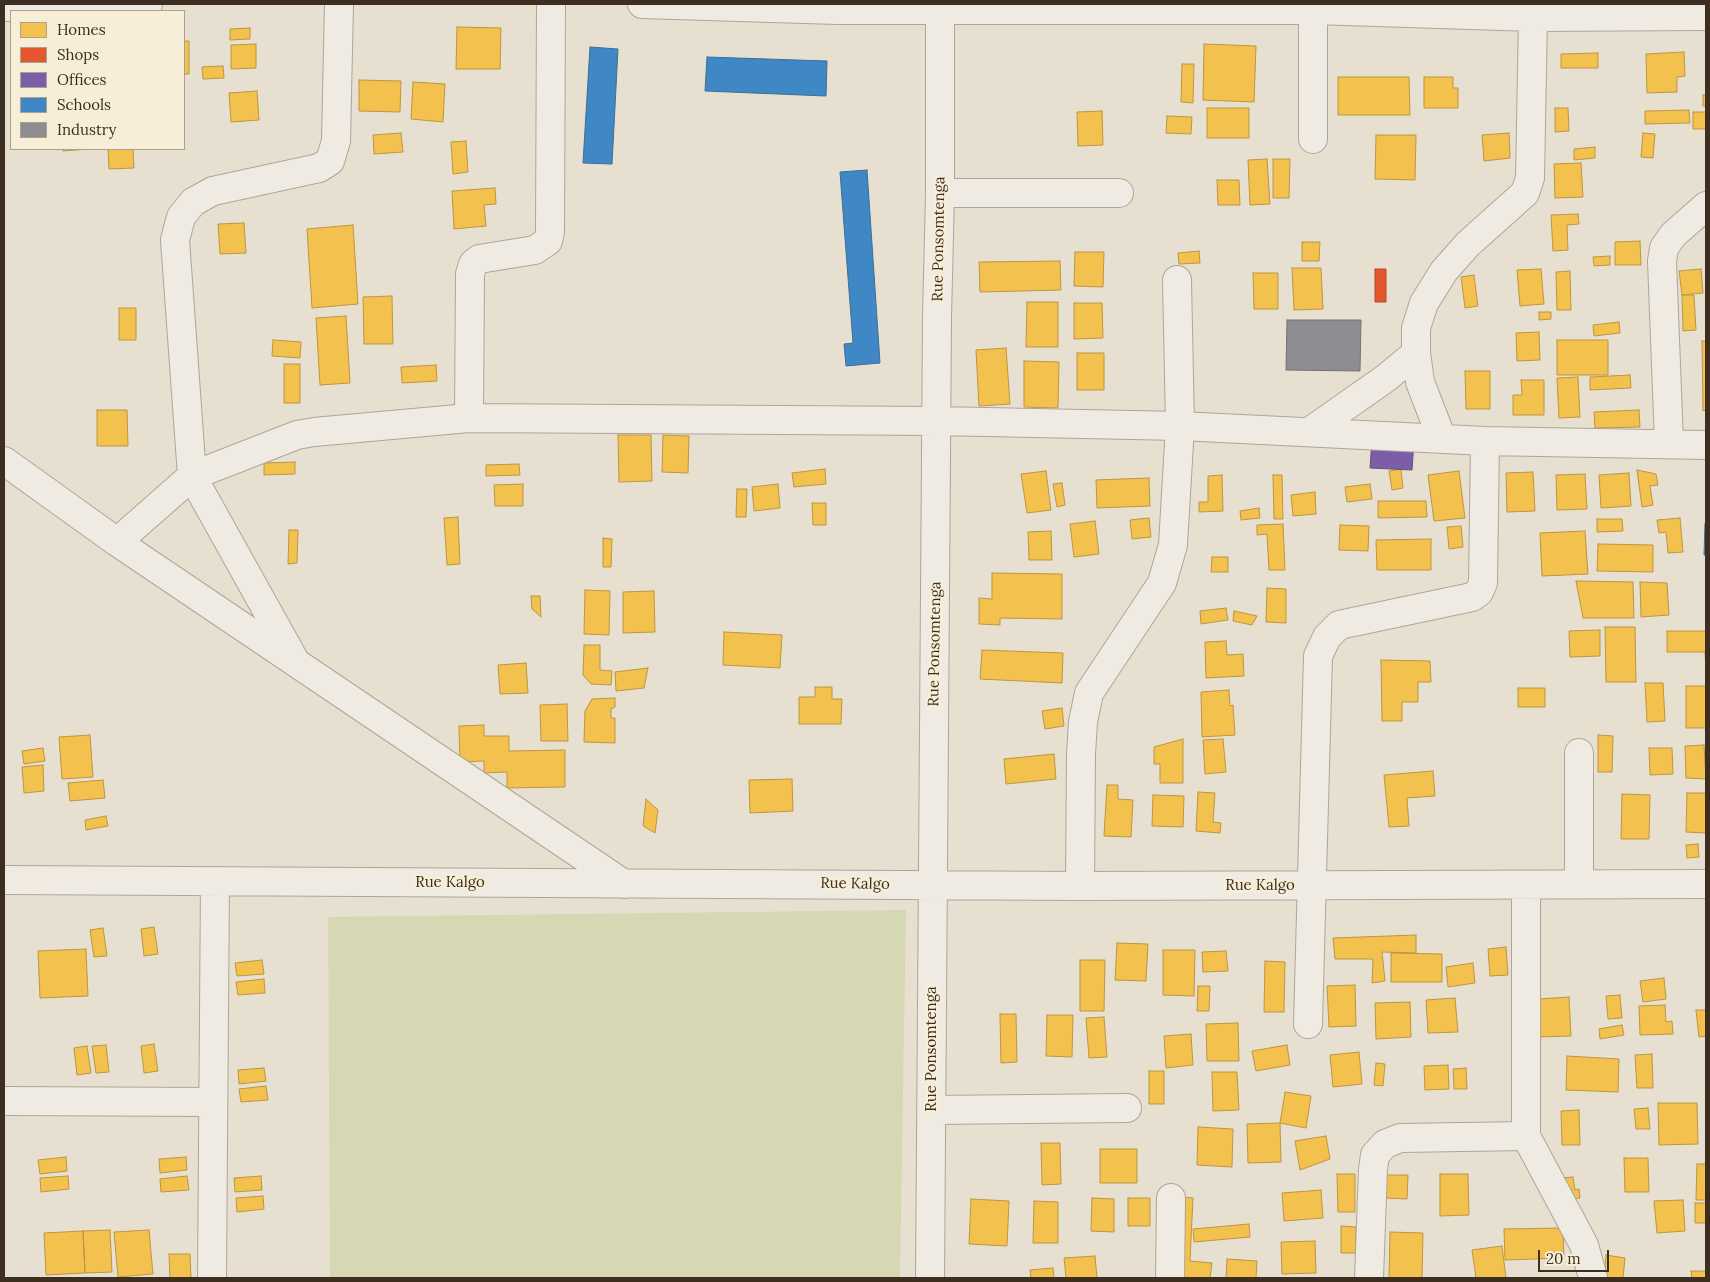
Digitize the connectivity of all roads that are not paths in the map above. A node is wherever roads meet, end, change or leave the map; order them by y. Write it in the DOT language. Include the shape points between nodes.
graph roads {
  1 [pos="148,4"];
  2 [pos="339,4"];
  3 [pos="551,4"];
  4 [pos="642,4"];
  5 [pos="4,7"];
  6 [pos="837,7"];
  7 [pos="1283,7"];
  8 [pos="940,10"];
  9 [pos="1313,10"];
  10 [pos="1706,16"];
  11 [pos="1533,17"];
  12 [pos="1313,139"];
  13 [pos="940,193"];
  14 [pos="1119,193"];
  15 [pos="1706,206"];
  16 [pos="1176,280"];
  17 [pos="1416,353"];
  18 [pos="469,418"];
  19 [pos="937,421"];
  20 [pos="1180,426"];
  21 [pos="1309,432"];
  22 [pos="1442,439"];
  23 [pos="1485,441"];
  24 [pos="1669,443"];
  25 [pos="1706,444"];
  26 [pos="4,461"];
  27 [pos="192,476"];
  28 [pos="116,542"];
  29 [pos="295,661"];
  30 [pos="1579,754"];
  31 [pos="4,880"];
  32 [pos="214,881"];
  33 [pos="624,884"];
  34 [pos="1579,884"];
  35 [pos="1706,884"];
  36 [pos="933,885"];
  37 [pos="1080,886"];
  38 [pos="1314,886"];
  39 [pos="1526,886"];
  40 [pos="1308,1024"];
  41 [pos="4,1101"];
  42 [pos="211,1102"];
  43 [pos="1127,1108"];
  44 [pos="932,1110"];
  45 [pos="1526,1136"];
  46 [pos="1171,1198"];
  47 [pos="212,1278"];
  48 [pos="930,1278"];
  49 [pos="1170,1278"];
  50 [pos="1370,1278"];
  51 [pos="1593,1278"];
  1 -- 5 [label="street"];
  2 -- 27 [label="street" via="336,141 330,161 319,168 213,191 193,202 179,225 175,240"];
  3 -- 18 [label="street" via="550,232 548,241 535,250 479,259 473,264 470,274"];
  4 -- 6 [label="street"];
  6 -- 8 [label="street"];
  7 -- 8 [label="street"];
  7 -- 9 [label="street"];
  8 -- 13 [label="street, Rue Ponsomtenga"];
  9 -- 11 [label="street"];
  9 -- 12 [label="street"];
  10 -- 11 [label="street"];
  11 -- 17 [label="street" via="1530,178 1525,193 1468,244 1444,271 1424,302 1416,328"];
  13 -- 14 [label="street"];
  13 -- 19 [label="street, Rue Ponsomtenga"];
  15 -- 24 [label="street" via="1673,235 1664,248"];
  16 -- 20 [label="street"];
  17 -- 21 [label="street"];
  17 -- 22 [label="street" via="1420,382"];
  18 -- 19 [label="street"];
  18 -- 27 [label="street" via="297,435"];
  19 -- 20 [label="street"];
  19 -- 36 [label="street, Rue Ponsomtenga"];
  20 -- 21 [label="street"];
  20 -- 37 [label="street" via="1173,545 1162,583 1089,693 1081,754"];
  21 -- 22 [label="street"];
  22 -- 23 [label="street"];
  23 -- 24 [label="street"];
  23 -- 38 [label="street" via="1483,582 1479,592 1472,597 1339,625 1327,637 1318,656"];
  24 -- 25 [label="street"];
  26 -- 28 [label="street"];
  27 -- 28 [label="street"];
  27 -- 29 [label="street"];
  28 -- 29 [label="street"];
  29 -- 33 [label="street"];
  30 -- 34 [label="street"];
  31 -- 32 [label="street, Rue Kalgo"];
  32 -- 33 [label="street, Rue Kalgo"];
  32 -- 42 [label="street"];
  33 -- 36 [label="street, Rue Kalgo"];
  34 -- 35 [label="street, Rue Kalgo"];
  34 -- 39 [label="street, Rue Kalgo"];
  36 -- 37 [label="street, Rue Kalgo"];
  36 -- 44 [label="street, Rue Ponsomtenga"];
  37 -- 38 [label="street, Rue Kalgo"];
  38 -- 39 [label="street, Rue Kalgo"];
  38 -- 40 [label="street"];
  39 -- 45 [label="street"];
  41 -- 42 [label="street"];
  42 -- 47 [label="street"];
  43 -- 44 [label="street"];
  44 -- 48 [label="street, Rue Ponsomtenga"];
  45 -- 50 [label="street" via="1400,1138 1386,1144 1375,1155 1372,1169"];
  45 -- 51 [label="street" via="1584,1245"];
  46 -- 49 [label="street"];
}
